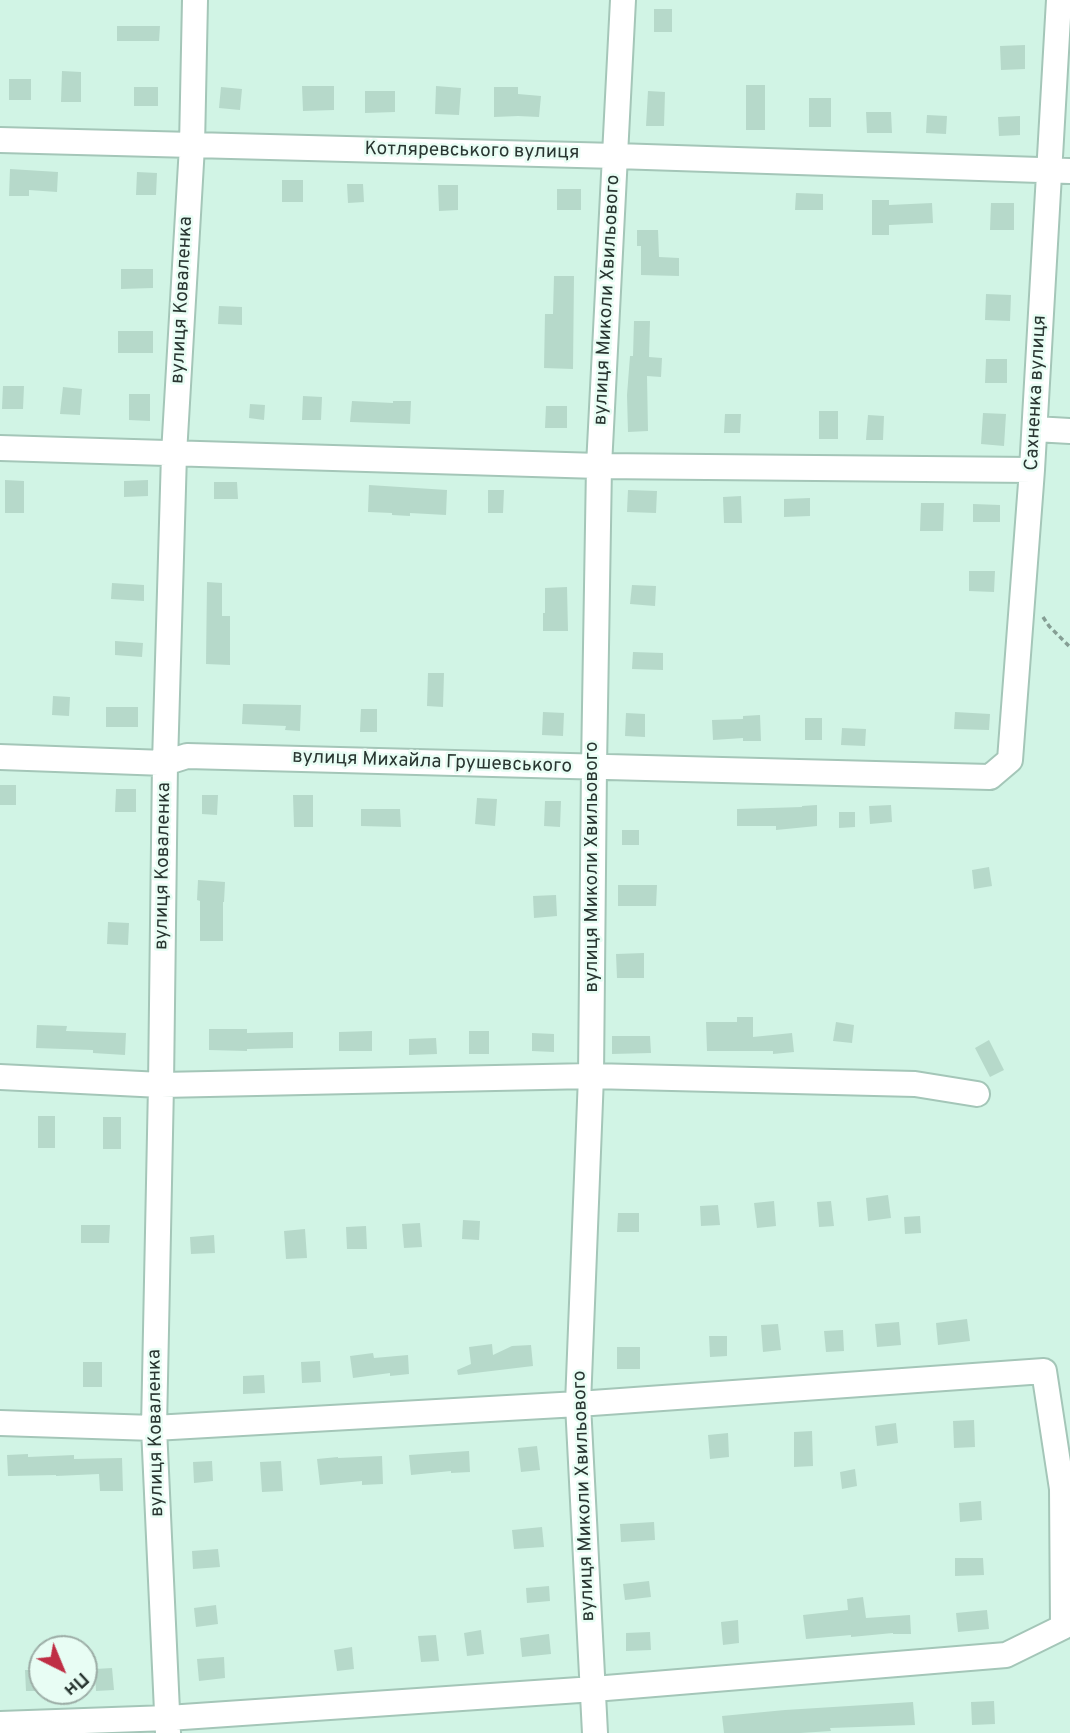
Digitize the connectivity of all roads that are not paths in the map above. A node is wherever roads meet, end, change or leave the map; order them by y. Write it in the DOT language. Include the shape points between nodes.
graph roads {
  1 [pos="195,0"];
  2 [pos="624,0"];
  3 [pos="1059,0"];
  4 [pos="0,141"];
  5 [pos="192,146"];
  6 [pos="617,156"];
  7 [pos="1060,170"];
  8 [pos="1035,429"];
  9 [pos="1070,431"];
  10 [pos="0,448"];
  11 [pos="174,454"];
  12 [pos="599,466"];
  13 [pos="1032,470"];
  14 [pos="0,757"];
  15 [pos="165,763"];
  16 [pos="594,767"];
  17 [pos="990,777"];
  18 [pos="591,1076"];
  19 [pos="0,1077"];
  20 [pos="161,1085"];
  21 [pos="977,1094"];
  22 [pos="578,1404"];
  23 [pos="0,1423"];
  24 [pos="154,1429"];
  25 [pos="1066,1492"];
  26 [pos="594,1689"];
  27 [pos="0,1724"];
  28 [pos="168,1726"];
  29 [pos="595,1733"];
  1 -- 5 [label="street, вулиця Коваленка"];
  2 -- 6 [label="street, вулиця Миколи Хвильового"];
  3 -- 7 [label="street, Сахненка вулиця"];
  4 -- 5 [label="street, Котляревського вулиця"];
  5 -- 6 [label="street, Котляревського вулиця"];
  5 -- 11 [label="street, вулиця Коваленка"];
  6 -- 7 [label="street, Котляревського вулиця"];
  6 -- 12 [label="street, вулиця Миколи Хвильового"];
  7 -- 8 [label="street, Сахненка вулиця"];
  8 -- 9 [label="street"];
  8 -- 13 [label="street, Сахненка вулиця"];
  10 -- 11 [label="street"];
  11 -- 12 [label="street"];
  11 -- 15 [label="street, вулиця Коваленка"];
  12 -- 13 [label="street"];
  12 -- 16 [label="street, вулиця Миколи Хвильового"];
  13 -- 17 [label="street, Сахненка вулиця" via="1010,760"];
  14 -- 15 [label="street, вулиця Михайла Грушевського"];
  15 -- 16 [label="street, вулиця Михайла Грушевського" via="187,756"];
  15 -- 20 [label="street, вулиця Коваленка"];
  16 -- 17 [label="street, вулиця Михайла Грушевського"];
  16 -- 18 [label="street, вулиця Миколи Хвильового"];
  18 -- 20 [label="street"];
  18 -- 21 [label="street" via="915,1084"];
  18 -- 22 [label="street, вулиця Миколи Хвильового"];
  19 -- 20 [label="street"];
  20 -- 24 [label="street, вулиця Коваленка"];
  22 -- 24 [label="street"];
  22 -- 25 [label="street" via="1044,1371"];
  22 -- 26 [label="street, вулиця Миколи Хвильового"];
  23 -- 24 [label="street"];
  24 -- 28 [label="street, вулиця Коваленка"];
  25 -- 26 [label="street" via="1063,1627 1006,1655"];
  26 -- 28 [label="street"];
  26 -- 29 [label="street, вулиця Миколи Хвильового"];
  27 -- 28 [label="street"];
}
